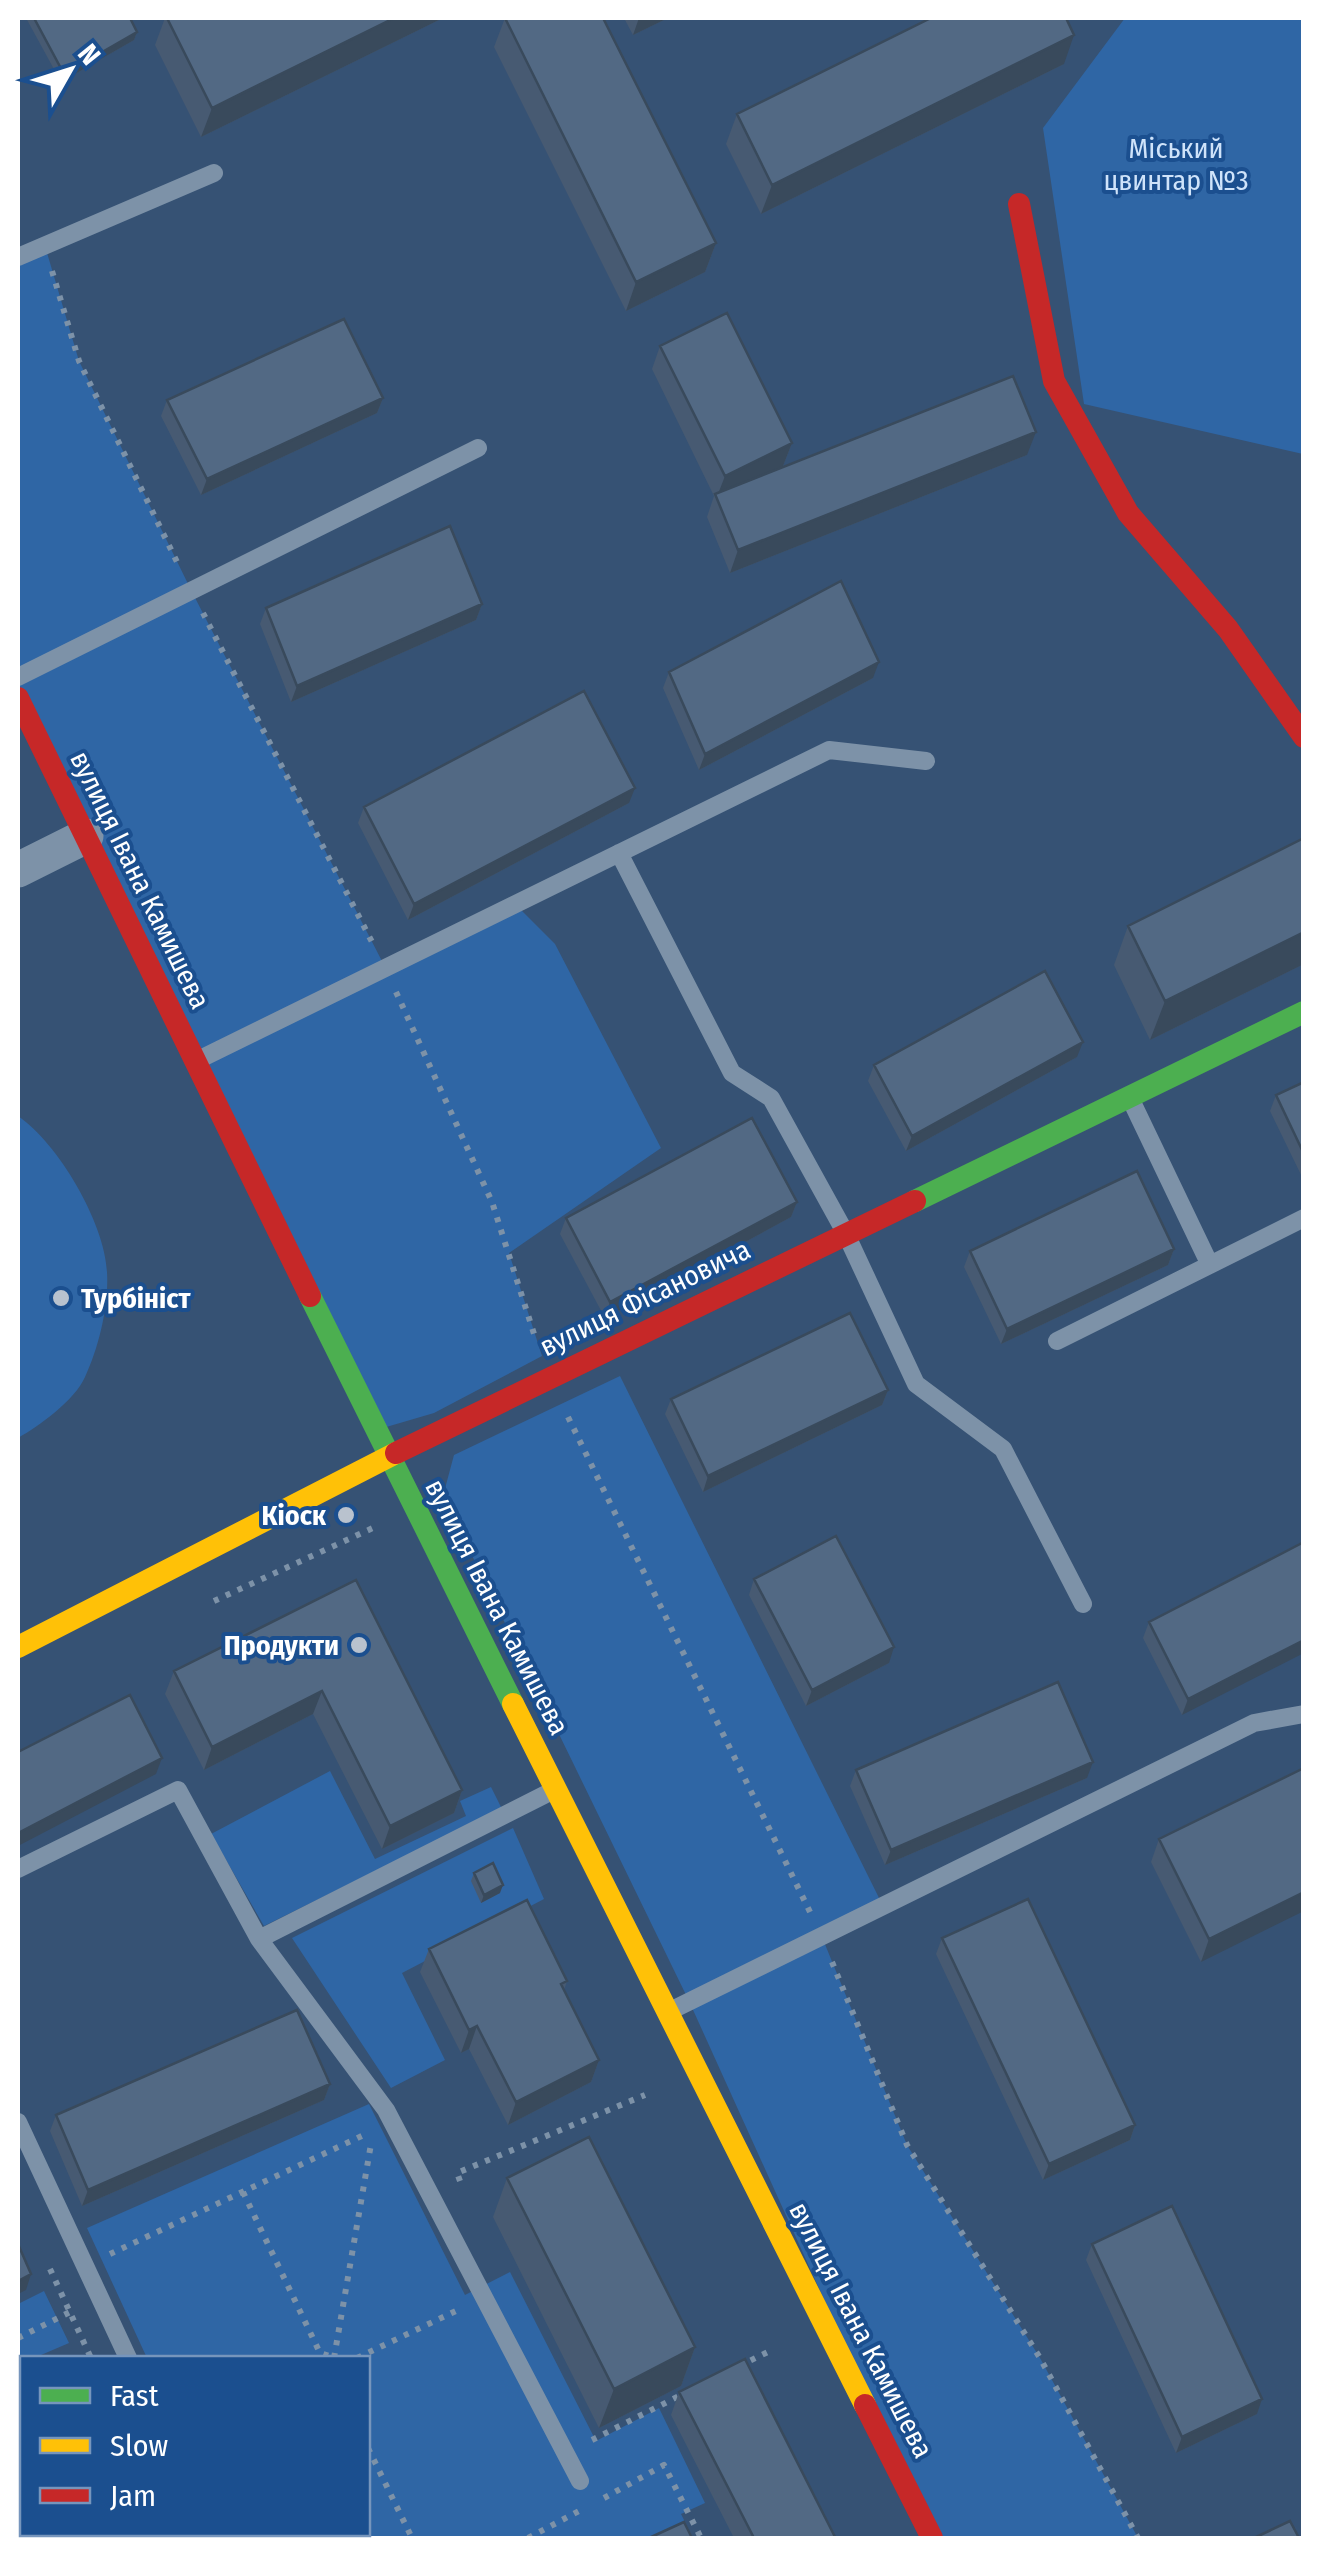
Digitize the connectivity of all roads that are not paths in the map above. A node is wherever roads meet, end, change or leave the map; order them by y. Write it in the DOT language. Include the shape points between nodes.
graph roads {
  1 [pos="214,173"];
  2 [pos="1020,204"];
  3 [pos="18,258"];
  4 [pos="478,448"];
  5 [pos="18,677"];
  6 [pos="18,698"];
  7 [pos="1304,737"];
  8 [pos="926,761"];
  9 [pos="86,836"];
  10 [pos="619,853"];
  11 [pos="18,870"];
  12 [pos="1304,1012"];
  13 [pos="196,1061"];
  14 [pos="1130,1096"];
  15 [pos="1304,1218"];
  16 [pos="846,1234"];
  17 [pos="1210,1265"];
  18 [pos="1056,1341"];
  19 [pos="389,1456"];
  20 [pos="1083,1604"];
  21 [pos="18,1647"];
  22 [pos="1304,1714"];
  23 [pos="555,1789"];
  24 [pos="18,1870"];
  25 [pos="259,1939"];
  26 [pos="668,2012"];
  27 [pos="18,2122"];
  28 [pos="127,2356"];
  29 [pos="580,2481"];
  30 [pos="932,2538"];
  1 -- 3 [label="lane"];
  2 -- 7 [label="street" via="1054,381 1128,513 1228,630"];
  4 -- 5 [label="lane"];
  6 -- 9 [label="street, вулиця Івана Камишева"];
  8 -- 10 [label="lane" via="830,750"];
  9 -- 11 [label="street"];
  9 -- 13 [label="street, вулиця Івана Камишева"];
  10 -- 13 [label="lane"];
  10 -- 16 [label="lane" via="732,1072 771,1098"];
  12 -- 14 [label="street, вулиця Фісановича"];
  13 -- 19 [label="street, вулиця Івана Камишева"];
  14 -- 16 [label="street, вулиця Фісановича"];
  14 -- 17 [label="lane"];
  15 -- 17 [label="lane"];
  16 -- 19 [label="street, вулиця Фісановича"];
  16 -- 20 [label="lane" via="916,1384 1003,1449"];
  17 -- 18 [label="lane"];
  19 -- 21 [label="street, вулиця Фісановича"];
  19 -- 23 [label="street, вулиця Івана Камишева"];
  22 -- 26 [label="lane" via="1254,1723"];
  23 -- 25 [label="lane"];
  23 -- 26 [label="street, вулиця Івана Камишева"];
  24 -- 25 [label="lane" via="178,1790"];
  25 -- 29 [label="lane" via="386,2110"];
  26 -- 30 [label="street, вулиця Івана Камишева"];
  27 -- 28 [label="lane"];
}
